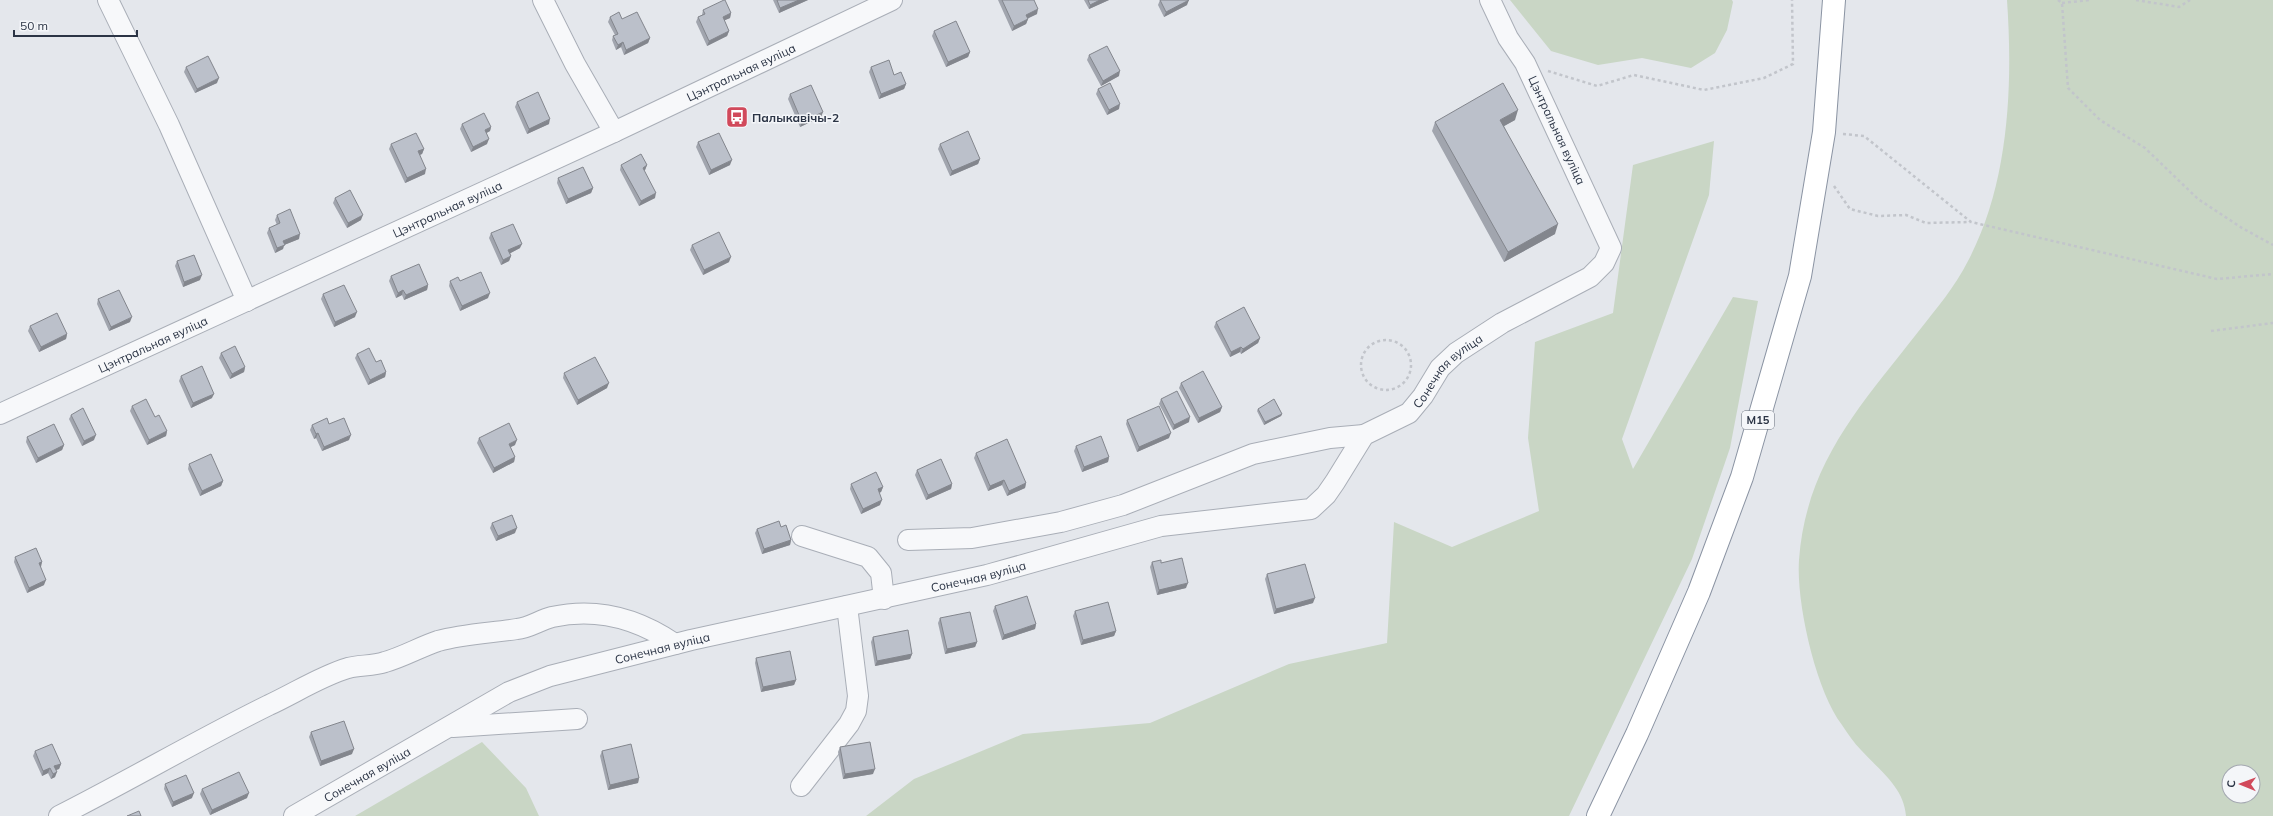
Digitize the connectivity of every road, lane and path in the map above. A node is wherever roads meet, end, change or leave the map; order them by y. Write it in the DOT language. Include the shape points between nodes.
graph roads {
  1 [pos="108,0"];
  2 [pos="543,0"];
  3 [pos="892,0"];
  4 [pos="1490,0"];
  5 [pos="1792,0"];
  6 [pos="1834,0"];
  7 [pos="2058,0"];
  8 [pos="2090,0"];
  9 [pos="2136,0"];
  10 [pos="2190,0"];
  11 [pos="2062,2"];
  12 [pos="1525,62"];
  13 [pos="614,132"];
  14 [pos="1824,132"];
  15 [pos="1820,165"];
  16 [pos="1971,222"];
  17 [pos="2273,245"];
  18 [pos="1604,264"];
  19 [pos="2273,274"];
  20 [pos="247,301"];
  21 [pos="2273,323"];
  22 [pos="2211,331"];
  23 [pos="1406,349"];
  24 [pos="0,414"];
  25 [pos="1364,435"];
  26 [pos="802,536"];
  27 [pos="908,540"];
  28 [pos="884,599"];
  29 [pos="847,606"];
  30 [pos="675,644"];
  31 [pos="578,719"];
  32 [pos="449,728"];
  33 [pos="801,786"];
  34 [pos="59,816"];
  35 [pos="294,816"];
  36 [pos="1598,816"];
  1 -- 20 [label="street" via="169,125"];
  2 -- 13 [label="street" via="575,64"];
  3 -- 13 [label="street, Цэнтральная вуліца"];
  4 -- 12 [label="street, Цэнтральная вуліца" via="1508,38"];
  5 -- 12 [label="path" via="1794,64 1764,78 1704,90 1634,75 1597,86 1566,78"];
  6 -- 14 [label="highway, М15"];
  7 -- 11 [label="path"];
  8 -- 11 [label="path"];
  9 -- 10 [label="path" via="2179,7"];
  11 -- 17 [label="path" via="2068,88 2100,120 2145,148 2198,199"];
  12 -- 18 [label="street, Цэнтральная вуліца" via="1611,248"];
  13 -- 20 [label="street, Цэнтральная вуліца"];
  14 -- 15 [label="highway, М15"];
  14 -- 16 [label="path" via="1864,136"];
  15 -- 16 [label="path" via="1850,209 1878,216 1906,215 1926,223"];
  15 -- 36 [label="highway, М15" via="1800,276 1742,477 1699,592 1638,734"];
  16 -- 19 [label="path" via="2217,279"];
  18 -- 25 [label="street, Сонечная вуліца" via="1590,277 1502,323 1456,353 1440,368 1409,413"];
  20 -- 24 [label="street, Цэнтральная вуліца"];
  21 -- 22 [label="path"];
  23 -- 23 [label="path" via="1384,340 1370,346 1365,352 1361,367 1367,381 1373,386 1388,390 1402,384 1411,371"];
  25 -- 27 [label="street" via="1330,438 1252,454 1123,505 1061,522 972,538"];
  25 -- 28 [label="street, Сонечная вуліца" via="1332,486 1311,509 1161,526 987,576"];
  26 -- 28 [label="street" via="868,557 882,573"];
  28 -- 29 [label="street, Сонечная вуліца"];
  29 -- 30 [label="street, Сонечная вуліца"];
  29 -- 33 [label="street" via="858,696 856,711 849,724"];
  30 -- 32 [label="street, Сонечная вуліца" via="550,676 509,692"];
  30 -- 34 [label="street" via="656,631 623,618 577,612 520,629 438,641 384,662 348,668 322,679"];
  31 -- 32 [label="street"];
  32 -- 35 [label="street, Сонечная вуліца"];
}
